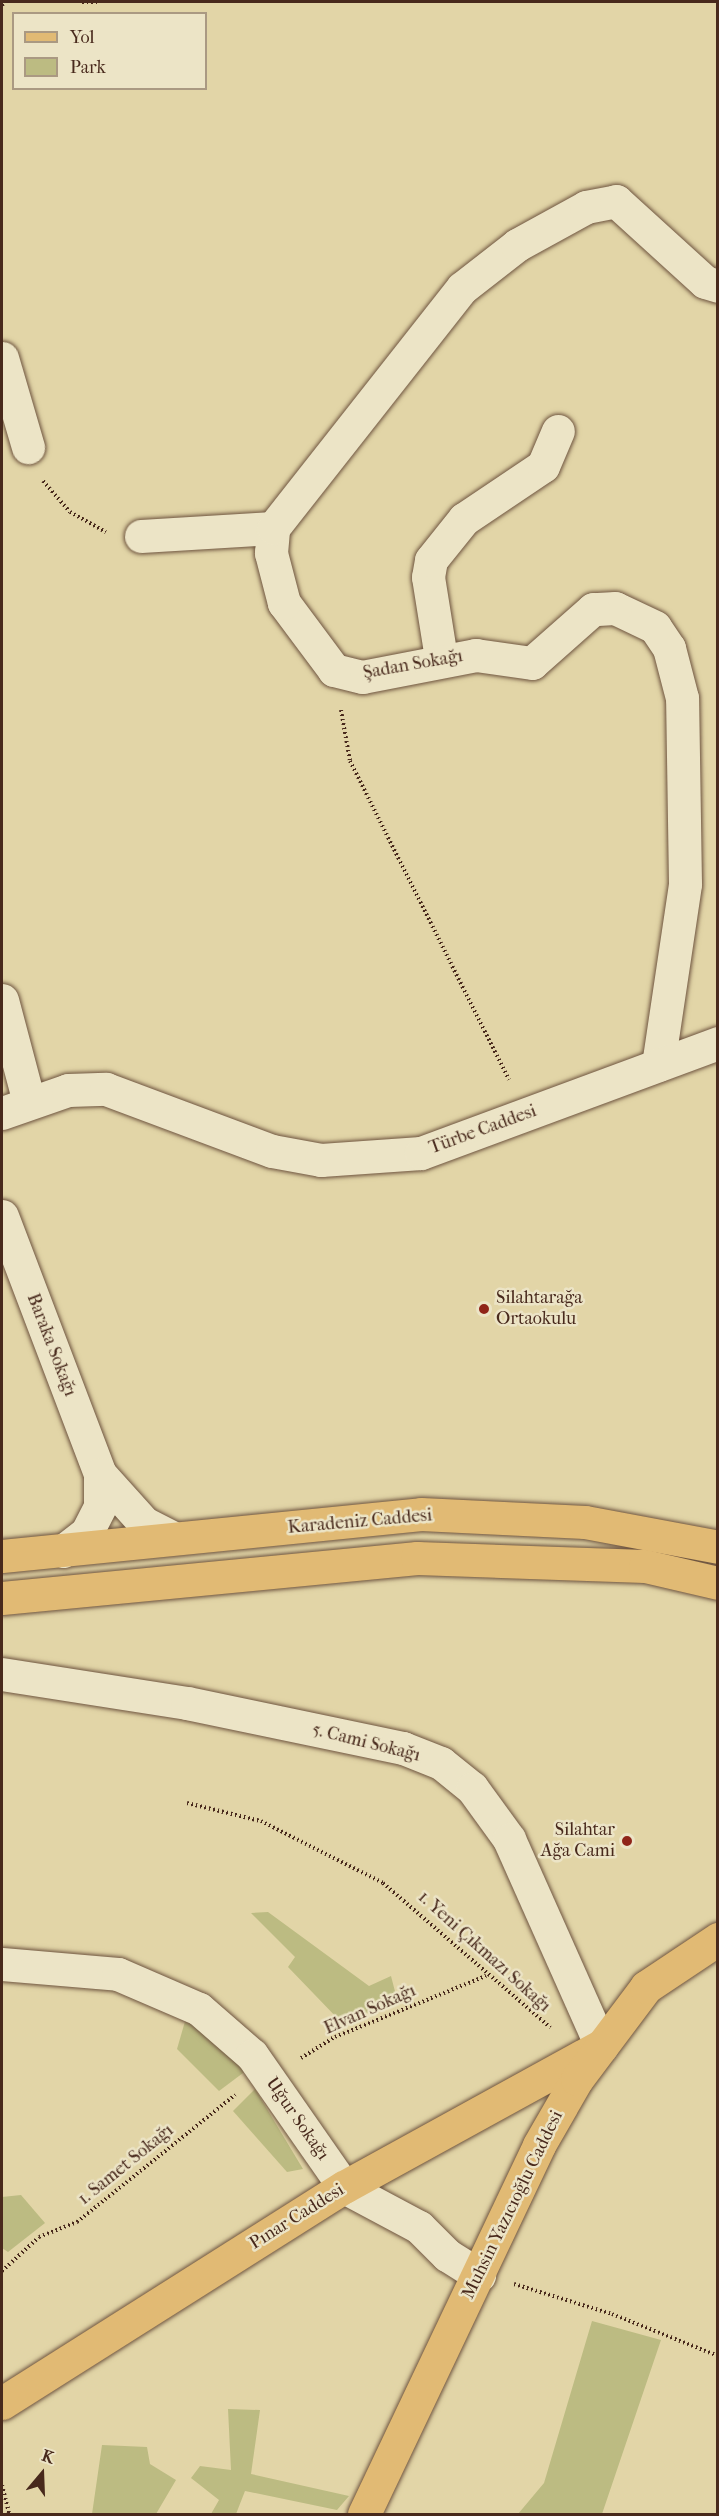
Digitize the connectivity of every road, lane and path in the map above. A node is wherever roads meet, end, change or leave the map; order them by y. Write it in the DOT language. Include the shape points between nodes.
graph roads {
  1 [pos="5,2"];
  2 [pos="82,2"];
  3 [pos="96,2"];
  4 [pos="2,5"];
  5 [pos="717,286"];
  6 [pos="2,358"];
  7 [pos="558,431"];
  8 [pos="27,447"];
  9 [pos="273,528"];
  10 [pos="141,536"];
  11 [pos="441,658"];
  12 [pos="334,670"];
  13 [pos="2,1000"];
  14 [pos="717,1043"];
  15 [pos="658,1065"];
  16 [pos="15,1107"];
  17 [pos="526,1114"];
  18 [pos="2,1216"];
  19 [pos="100,1474"];
  20 [pos="173,1538"];
  21 [pos="717,1547"];
  22 [pos="63,1551"];
  23 [pos="2,1556"];
  24 [pos="717,1583"];
  25 [pos="2,1598"];
  26 [pos="2,1674"];
  27 [pos="187,1803"];
  28 [pos="717,1939"];
  29 [pos="2,1964"];
  30 [pos="486,1976"];
  31 [pos="602,2046"];
  32 [pos="266,2075"];
  33 [pos="344,2187"];
  34 [pos="2,2271"];
  35 [pos="478,2275"];
  36 [pos="717,2356"];
  37 [pos="2,2403"];
  38 [pos="2,2485"];
  39 [pos="9,2514"];
  40 [pos="364,2514"];
  1 -- 4 [label="path"];
  2 -- 3 [label="path"];
  5 -- 9 [label="street" via="705,282 616,201 586,207 517,245 462,288"];
  6 -- 8 [label="street"];
  7 -- 11 [label="street" via="543,466 464,519 431,560 428,577"];
  8 -- 10 [label="path" via="42,479 70,512 115,535"];
  9 -- 10 [label="street"];
  9 -- 12 [label="street" via="271,553 284,603"];
  11 -- 12 [label="street, Şadan Sokağı" via="362,677"];
  11 -- 15 [label="street, Şadan Sokağı" via="476,655 532,663 593,609 615,608 655,627 669,648 682,698 685,884"];
  12 -- 17 [label="path" via="350,761"];
  13 -- 16 [label="street"];
  14 -- 15 [label="street, Türbe Caddesi"];
  15 -- 17 [label="street, Türbe Caddesi"];
  16 -- 17 [label="street, Türbe Caddesi" via="68,1090 106,1089 272,1151 321,1160 421,1153"];
  18 -- 19 [label="street, Baraka Sokağı"];
  19 -- 20 [label="street, Baraka Sokağı" via="144,1523"];
  19 -- 22 [label="street, Baraka Sokağı" via="100,1506 87,1532"];
  20 -- 21 [label="main road, Karadeniz Caddesi" via="421,1514 585,1522"];
  20 -- 22 [label="main road, Karadeniz Caddesi"];
  22 -- 23 [label="main road, Karadeniz Caddesi"];
  24 -- 25 [label="main road" via="645,1566 417,1558"];
  26 -- 31 [label="street, 5. Cami Sokağı" via="187,1704 403,1748 441,1763 472,1788 509,1839"];
  27 -- 30 [label="path, 1. Yeni Çıkmazı Sokağı" via="261,1821 383,1883 430,1918"];
  28 -- 31 [label="main road, Muhsin Yazıcıoğlu Caddesi" via="646,1987"];
  29 -- 32 [label="street, Uğur Sokağı" via="118,1974 162,1990 200,2009"];
  30 -- 31 [label="path, 1. Yeni Çıkmazı Sokağı" via="542,2024"];
  30 -- 32 [label="path, Elvan Sokağı" via="335,2037"];
  31 -- 33 [label="main road, Pınar Caddesi"];
  31 -- 35 [label="main road, Muhsin Yazıcıoğlu Caddesi" via="539,2145"];
  32 -- 33 [label="street, Uğur Sokağı"];
  32 -- 34 [label="path, 1. Samet Sokağı" via="77,2222 39,2237"];
  33 -- 35 [label="street, Uğur Sokağı" via="419,2227 447,2255"];
  33 -- 37 [label="main road, Pınar Caddesi"];
  35 -- 36 [label="path" via="612,2314"];
  35 -- 40 [label="main road, Muhsin Yazıcıoğlu Caddesi"];
  38 -- 39 [label="path"];
}
